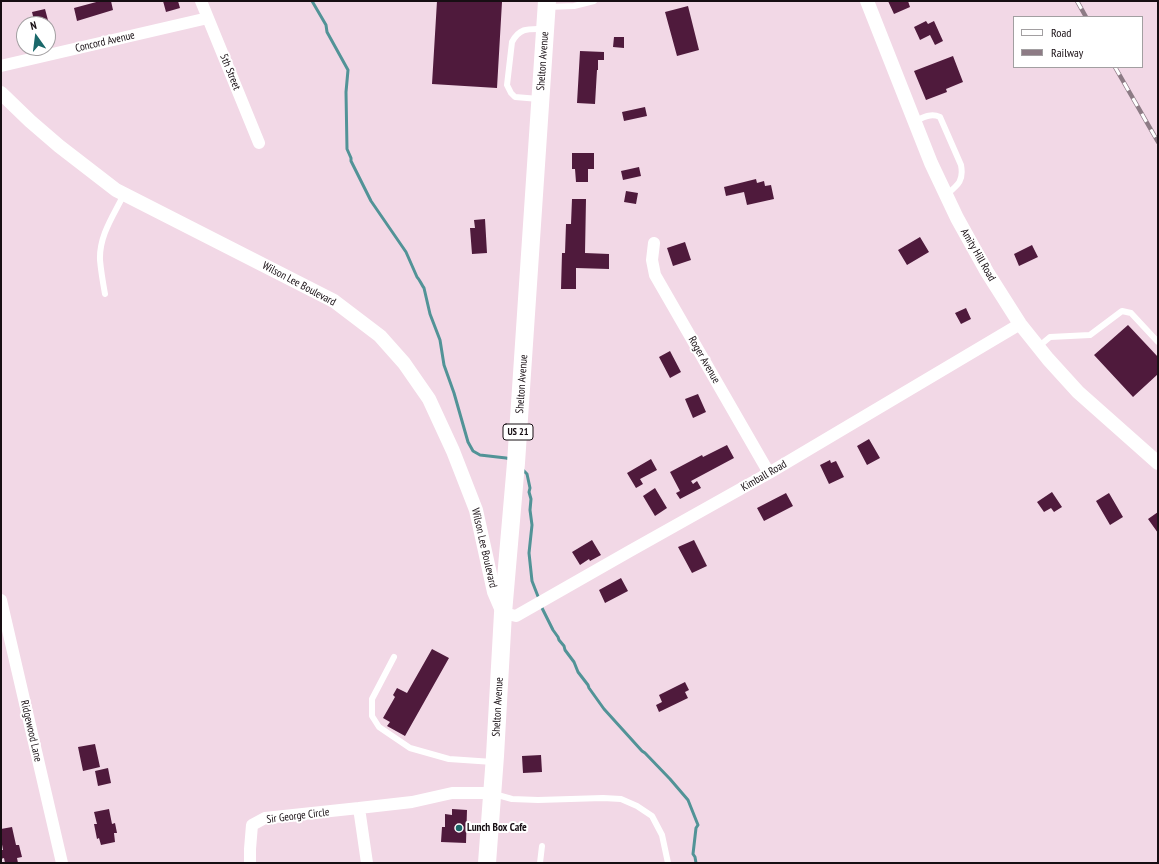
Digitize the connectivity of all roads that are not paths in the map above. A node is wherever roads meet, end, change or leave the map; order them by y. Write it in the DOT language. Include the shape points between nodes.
graph roads {
  1 [pos="201,1"];
  2 [pos="594,1"];
  3 [pos="867,1"];
  4 [pos="547,4"];
  5 [pos="208,18"];
  6 [pos="545,29"];
  7 [pos="1,66"];
  8 [pos="1,93"];
  9 [pos="541,99"];
  10 [pos="915,121"];
  11 [pos="259,143"];
  12 [pos="124,194"];
  13 [pos="946,195"];
  14 [pos="654,243"];
  15 [pos="105,294"];
  16 [pos="1020,324"];
  17 [pos="1158,342"];
  18 [pos="1038,347"];
  19 [pos="1158,463"];
  20 [pos="769,473"];
  21 [pos="1,600"];
  22 [pos="503,613"];
  23 [pos="394,657"];
  24 [pos="495,762"];
  25 [pos="492,793"];
  26 [pos="359,808"];
  27 [pos="542,846"];
  28 [pos="62,863"];
  29 [pos="250,863"];
  30 [pos="367,863"];
  31 [pos="487,863"];
  32 [pos="540,863"];
  33 [pos="668,863"];
  1 -- 5 [label="street, 5th Street"];
  2 -- 4 [label="lane" via="574,6"];
  3 -- 10 [label="street, Amity Hill Road"];
  4 -- 6 [label="main road, Shelton Avenue / US 21"];
  5 -- 7 [label="street, Concord Avenue"];
  5 -- 11 [label="street, 5th Street"];
  6 -- 9 [label="main road, Shelton Avenue / US 21"];
  6 -- 9 [label="lane" via="526,28 514,36 507,85 515,98"];
  8 -- 12 [label="street, Wilson Lee Boulevard" via="59,146"];
  9 -- 22 [label="main road, Shelton Avenue / US 21"];
  10 -- 13 [label="street, Amity Hill Road"];
  10 -- 13 [label="lane" via="928,115 940,117 961,165 963,173 960,183"];
  12 -- 15 [label="lane" via="102,241 100,259"];
  12 -- 22 [label="street, Wilson Lee Boulevard" via="334,301 380,336 404,363 429,399 453,451 476,510 494,592"];
  13 -- 16 [label="street, Amity Hill Road" via="987,272"];
  14 -- 20 [label="street, Roger Avenue" via="652,260 655,275"];
  16 -- 18 [label="street, Amity Hill Road"];
  16 -- 20 [label="street, Kimball Road"];
  17 -- 18 [label="lane" via="1131,313 1122,311 1090,335 1050,337"];
  18 -- 19 [label="street, Amity Hill Road" via="1078,392"];
  20 -- 22 [label="street, Kimball Road" via="516,616"];
  21 -- 28 [label="street, Ridgewood Lane"];
  22 -- 24 [label="main road, Shelton Avenue / US 21"];
  23 -- 24 [label="lane" via="372,699 372,716 379,727 410,748 450,759"];
  24 -- 25 [label="main road, Shelton Avenue / US 21"];
  25 -- 26 [label="street, Sir George Circle" via="452,793 412,802"];
  25 -- 31 [label="main road, Shelton Avenue / US 21"];
  25 -- 33 [label="lane" via="538,800 621,799 652,816 662,835"];
  26 -- 29 [label="street, Sir George Circle" via="265,818 252,825"];
  26 -- 30 [label="street"];
  27 -- 32 [label="lane"];
}
